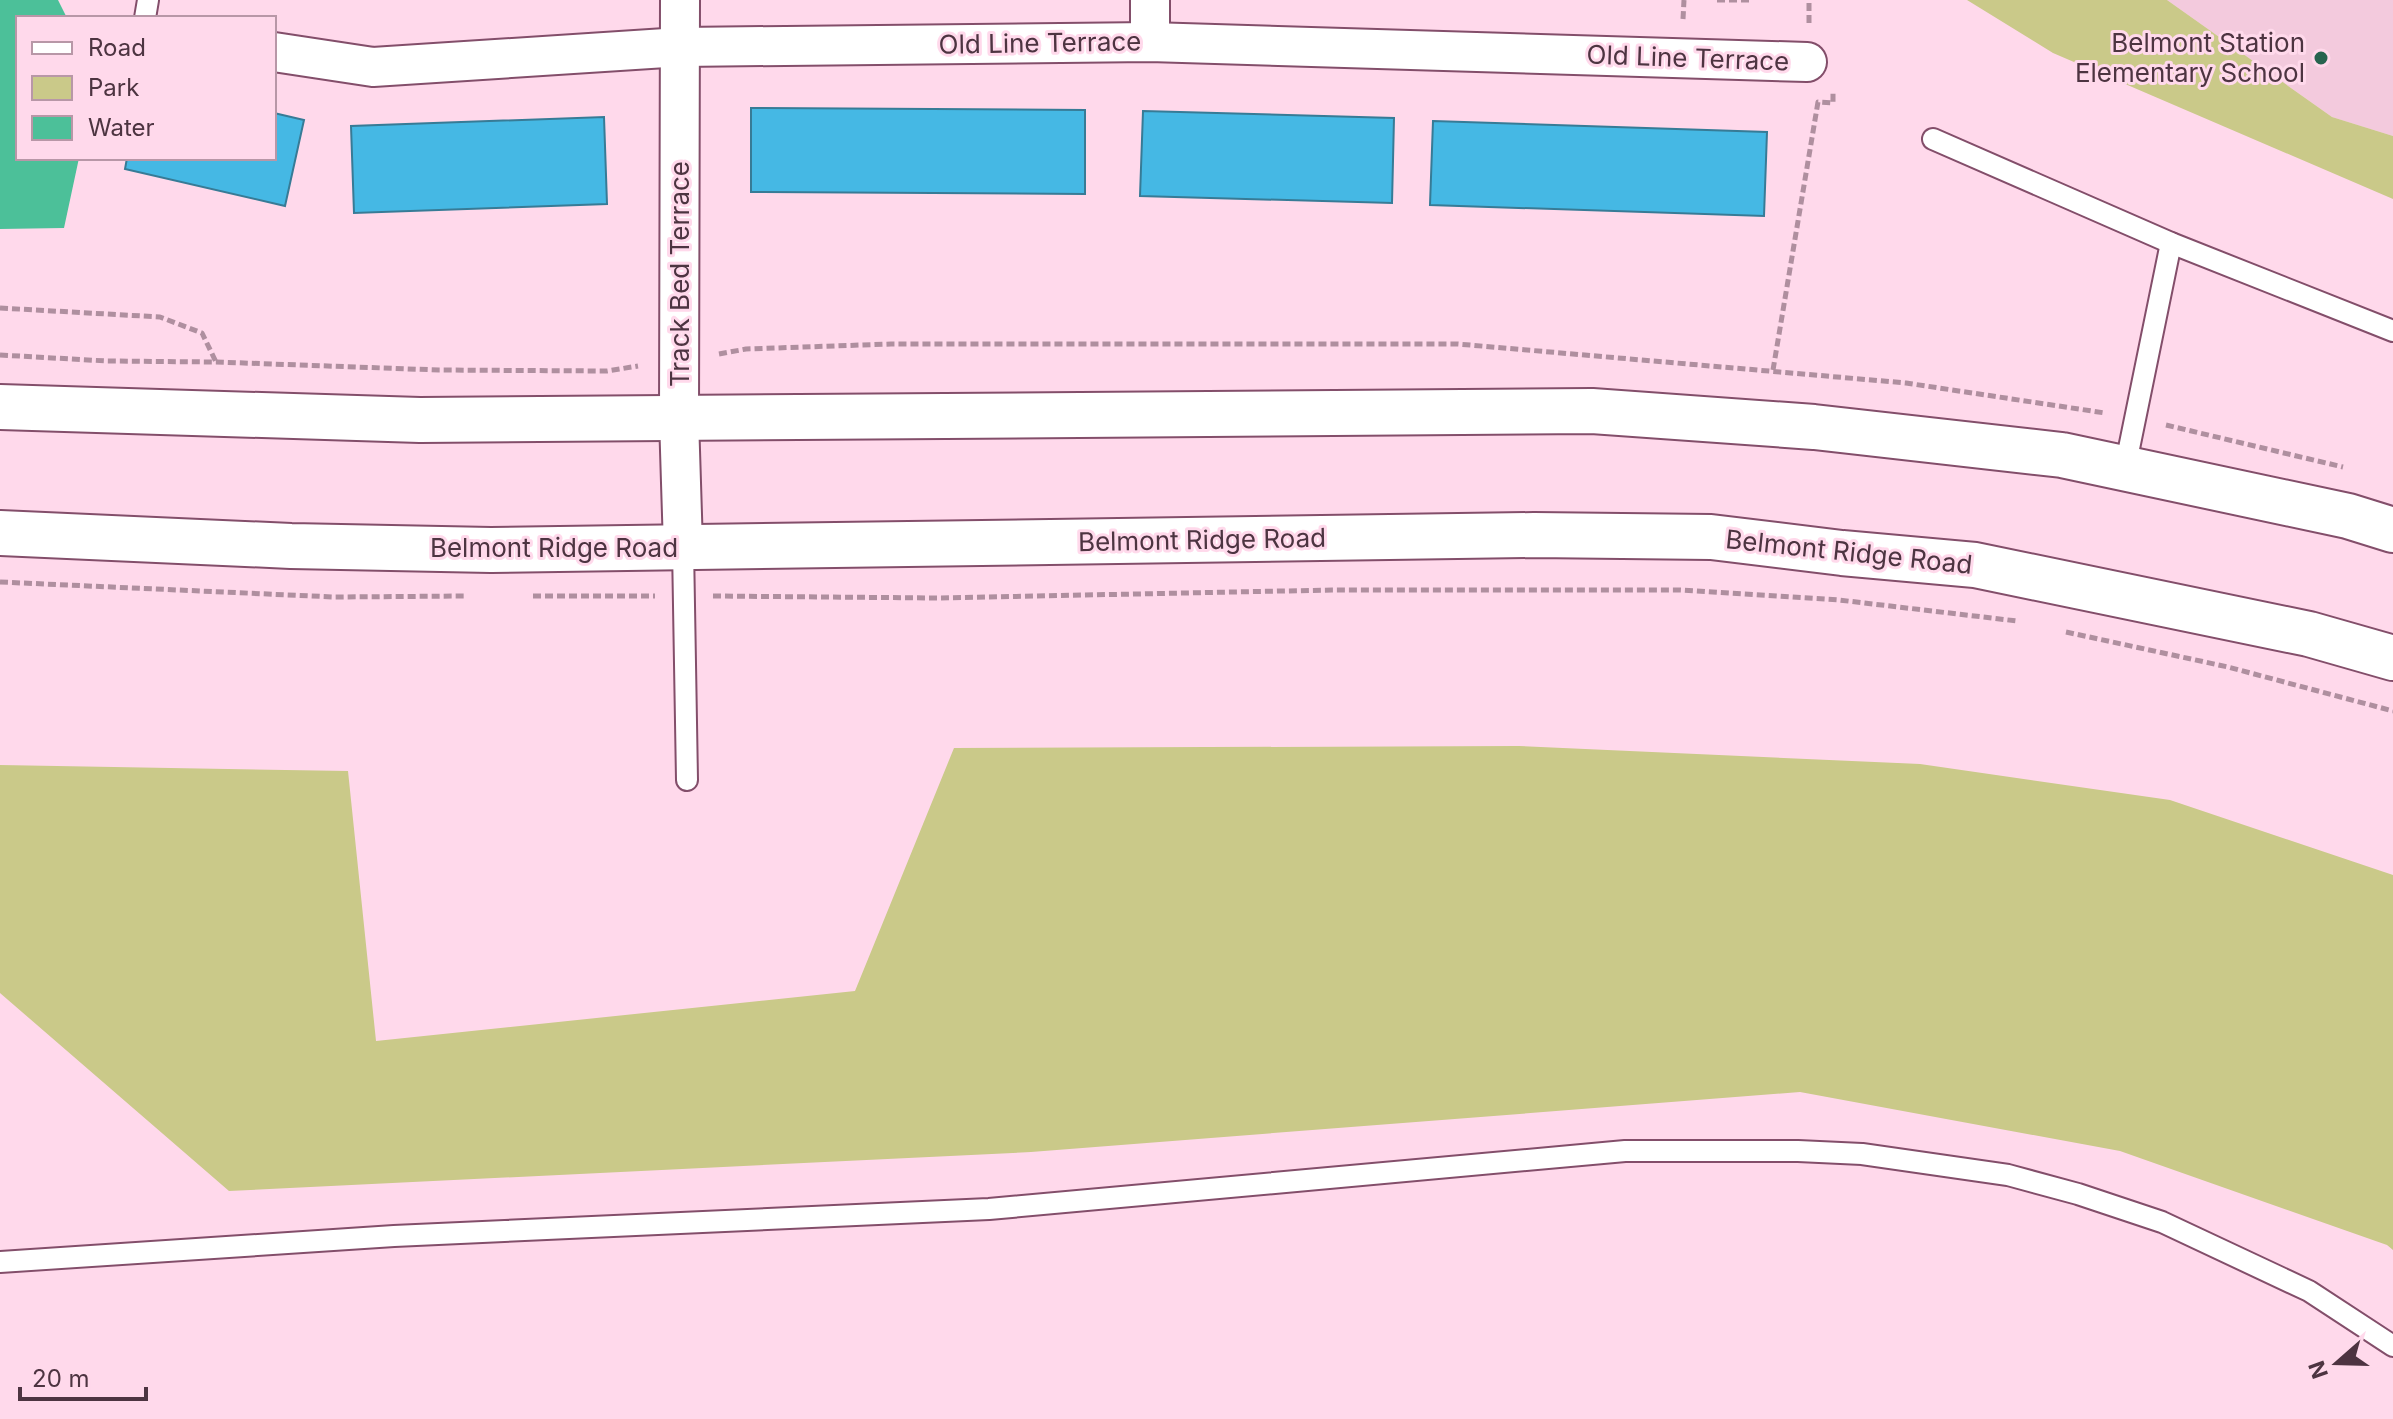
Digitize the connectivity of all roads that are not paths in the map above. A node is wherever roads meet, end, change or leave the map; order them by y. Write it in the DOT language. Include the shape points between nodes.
graph roads {
  1 [pos="680,0"];
  2 [pos="1150,0"];
  3 [pos="1150,42"];
  4 [pos="681,47"];
  5 [pos="276,52"];
  6 [pos="1816,58"];
  7 [pos="1933,139"];
  8 [pos="2171,243"];
  9 [pos="2393,331"];
  10 [pos="0,407"];
  11 [pos="679,418"];
  12 [pos="2125,468"];
  13 [pos="2393,530"];
  14 [pos="0,533"];
  15 [pos="683,547"];
  16 [pos="2393,658"];
  17 [pos="687,780"];
  18 [pos="0,1262"];
  19 [pos="2393,1346"];
  1 -- 4 [label="street, Track Bed Terrace"];
  2 -- 3 [label="street"];
  3 -- 4 [label="street, Old Line Terrace"];
  3 -- 6 [label="street, Old Line Terrace"];
  4 -- 5 [label="street, Old Line Terrace" via="373,67"];
  4 -- 11 [label="street, Track Bed Terrace"];
  7 -- 8 [label="lane"];
  8 -- 9 [label="lane"];
  8 -- 12 [label="lane"];
  10 -- 11 [label="main road" via="420,420"];
  11 -- 12 [label="main road" via="1592,411 1830,428 2062,455"];
  11 -- 15 [label="street, Track Bed Terrace"];
  12 -- 13 [label="main road"];
  14 -- 15 [label="main road, Belmont Ridge Road" via="291,546"];
  15 -- 16 [label="main road, Belmont Ridge Road" via="1711,537 1975,565 2309,634"];
  15 -- 17 [label="lane"];
  18 -- 19 [label="lane" via="394,1236 989,1209 1625,1151 1811,1152 2008,1175 2078,1194 2162,1222 2309,1291"];
}
